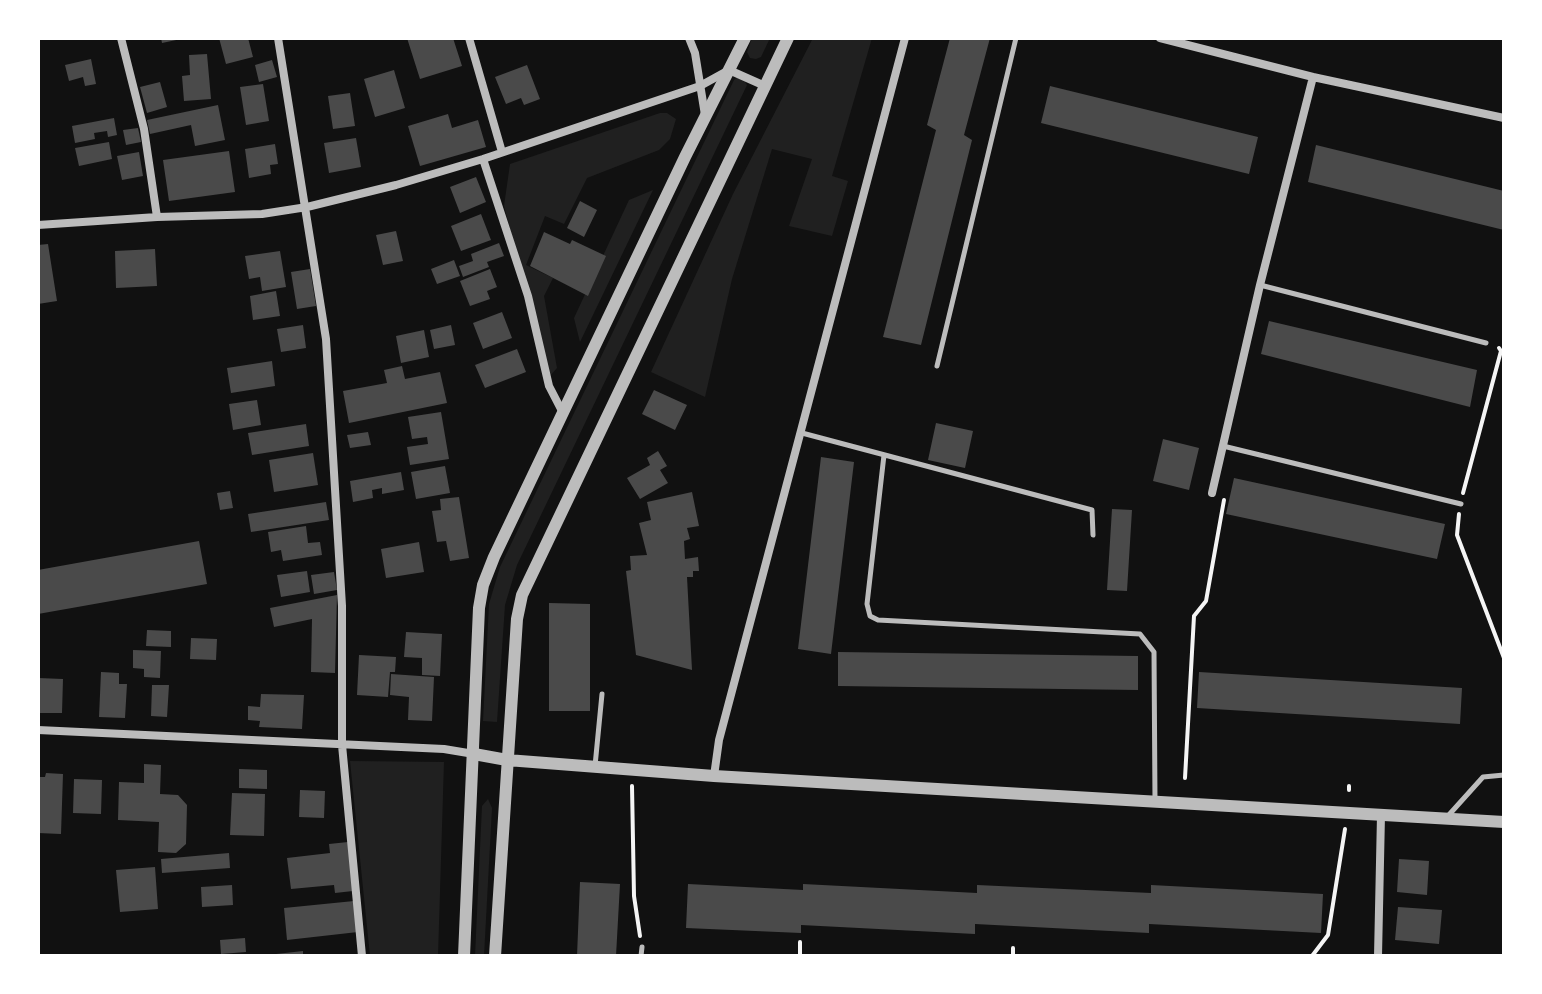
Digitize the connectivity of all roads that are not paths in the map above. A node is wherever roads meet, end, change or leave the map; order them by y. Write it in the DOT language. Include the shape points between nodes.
graph roads {
  1 [pos="121,38"];
  2 [pos="278,38"];
  3 [pos="469,38"];
  4 [pos="689,38"];
  5 [pos="745,38"];
  6 [pos="788,38"];
  7 [pos="905,38"];
  8 [pos="1016,38"];
  9 [pos="1160,38"];
  10 [pos="729,70"];
  11 [pos="1313,77"];
  12 [pos="700,86"];
  13 [pos="765,86"];
  14 [pos="705,116"];
  15 [pos="1504,118"];
  16 [pos="502,152"];
  17 [pos="483,159"];
  18 [pos="307,207"];
  19 [pos="157,217"];
  20 [pos="38,225"];
  21 [pos="1260,285"];
  22 [pos="1486,343"];
  23 [pos="937,366"];
  24 [pos="563,413"];
  25 [pos="802,433"];
  26 [pos="1223,446"];
  27 [pos="884,455"];
  28 [pos="1212,493"];
  29 [pos="1461,504"];
  30 [pos="1093,535"];
  31 [pos="602,694"];
  32 [pos="38,730"];
  33 [pos="342,745"];
  34 [pos="474,754"];
  35 [pos="507,760"];
  36 [pos="595,767"];
  37 [pos="1504,775"];
  38 [pos="714,776"];
  39 [pos="1155,802"];
  40 [pos="1381,815"];
  41 [pos="1447,817"];
  42 [pos="1504,822"];
  43 [pos="642,947"];
  44 [pos="362,956"];
  45 [pos="464,956"];
  46 [pos="495,956"];
  47 [pos="641,956"];
  48 [pos="1378,956"];
  1 -- 19 [label="street" via="144,129"];
  2 -- 18 [label="street"];
  3 -- 16 [label="street"];
  4 -- 12 [label="street"];
  5 -- 10 [label="street"];
  6 -- 13 [label="street"];
  7 -- 25 [label="street"];
  8 -- 23 [label="lane"];
  9 -- 11 [label="street"];
  10 -- 12 [label="street"];
  10 -- 13 [label="street"];
  10 -- 14 [label="street"];
  11 -- 15 [label="street"];
  11 -- 21 [label="street"];
  12 -- 14 [label="street"];
  12 -- 16 [label="street"];
  13 -- 35 [label="street" via="522,595"];
  14 -- 24 [label="street"];
  16 -- 17 [label="street"];
  17 -- 18 [label="street"];
  17 -- 24 [label="street" via="528,296 549,386"];
  18 -- 19 [label="street"];
  18 -- 33 [label="street" via="326,339 342,606"];
  19 -- 20 [label="street"];
  21 -- 22 [label="lane"];
  21 -- 26 [label="street"];
  24 -- 34 [label="street" via="483,585"];
  25 -- 27 [label="lane"];
  25 -- 38 [label="street" via="719,740"];
  26 -- 28 [label="street"];
  26 -- 29 [label="lane"];
  27 -- 30 [label="lane" via="1092,510"];
  27 -- 39 [label="lane" via="867,604 870,616 1140,634 1154,652"];
  31 -- 36 [label="lane"];
  32 -- 33 [label="street"];
  33 -- 34 [label="street"];
  33 -- 44 [label="street"];
  34 -- 35 [label="street"];
  34 -- 45 [label="street"];
  35 -- 36 [label="street"];
  35 -- 46 [label="street"];
  36 -- 38 [label="street"];
  37 -- 41 [label="lane" via="1483,777"];
  38 -- 39 [label="street"];
  39 -- 40 [label="street"];
  40 -- 41 [label="street"];
  40 -- 48 [label="street"];
  41 -- 42 [label="street"];
  43 -- 47 [label="lane"];
}
